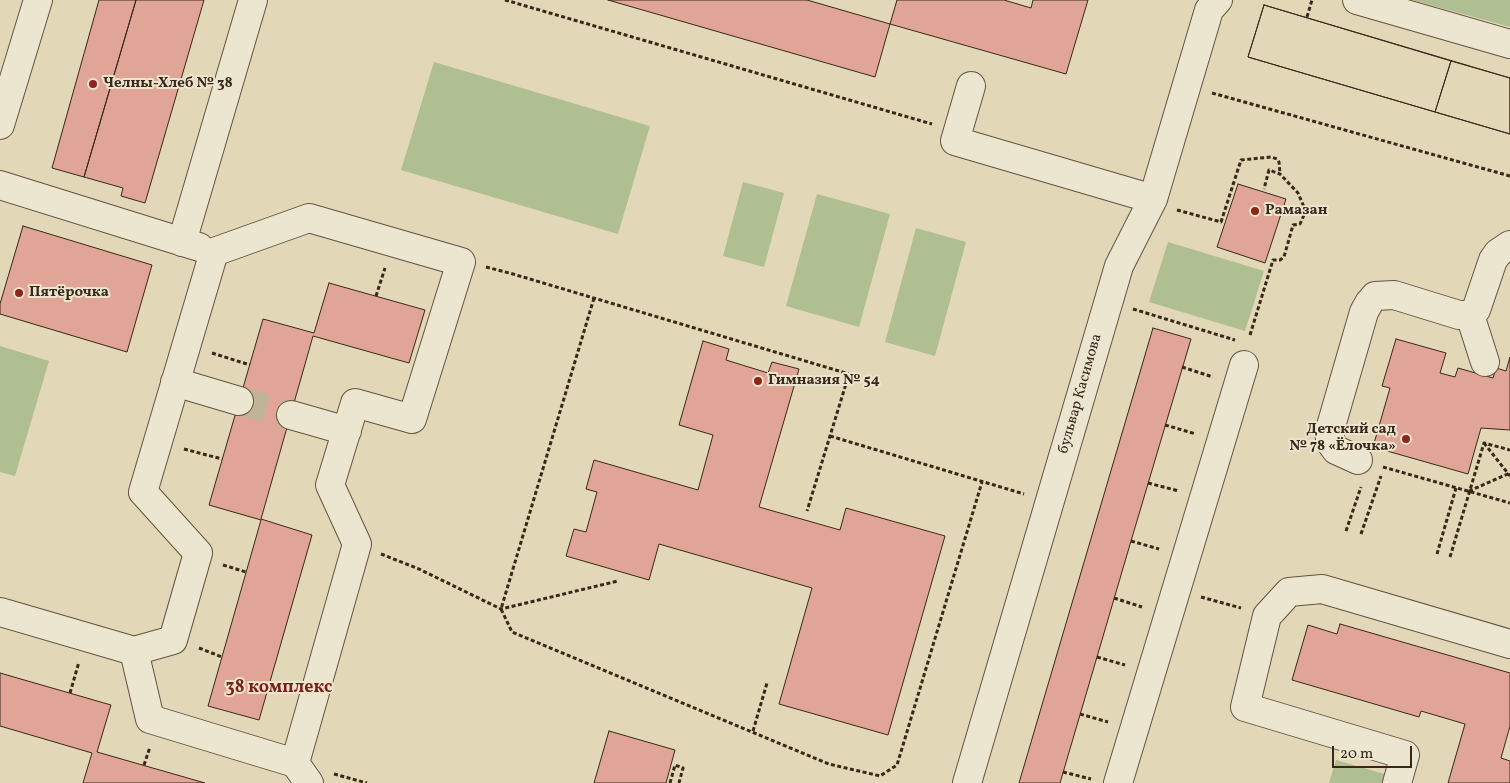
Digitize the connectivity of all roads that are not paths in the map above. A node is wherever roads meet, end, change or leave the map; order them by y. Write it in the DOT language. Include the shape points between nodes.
graph roads {
  1 [pos="38,0"];
  2 [pos="253,0"];
  3 [pos="1357,0"];
  4 [pos="1214,5"];
  5 [pos="1510,44"];
  6 [pos="972,86"];
  7 [pos="0,124"];
  8 [pos="0,185"];
  9 [pos="1164,204"];
  10 [pos="182,242"];
  11 [pos="1510,245"];
  12 [pos="214,252"];
  13 [pos="1470,316"];
  14 [pos="1486,362"];
  15 [pos="1244,366"];
  16 [pos="176,382"];
  17 [pos="239,401"];
  18 [pos="290,415"];
  19 [pos="347,431"];
  20 [pos="1364,461"];
  21 [pos="0,612"];
  22 [pos="1510,644"];
  23 [pos="134,651"];
  24 [pos="302,773"];
  25 [pos="1108,782"];
  26 [pos="968,783"];
  27 [pos="1396,783"];
  1 -- 7 [label="street"];
  2 -- 10 [label="street"];
  3 -- 5 [label="street"];
  4 -- 9 [label="street, бульвар Касимова" via="1188,86"];
  6 -- 9 [label="street" via="955,141"];
  8 -- 10 [label="street"];
  9 -- 26 [label="street, бульвар Касимова" via="1119,266"];
  10 -- 12 [label="street"];
  11 -- 13 [label="street" via="1498,252 1493,260 1476,310"];
  12 -- 16 [label="street"];
  12 -- 19 [label="street" via="309,218 461,262 412,419 355,402"];
  13 -- 14 [label="street"];
  13 -- 20 [label="street" via="1394,295 1375,296 1369,302 1329,433 1336,450"];
  15 -- 25 [label="street" via="1177,590"];
  16 -- 17 [label="street"];
  16 -- 23 [label="street" via="143,492 198,552 174,640"];
  18 -- 19 [label="street"];
  19 -- 24 [label="street" via="330,485 357,544"];
  21 -- 23 [label="street"];
  22 -- 27 [label="street" via="1322,589 1289,592 1267,616 1245,707 1405,755"];
  23 -- 24 [label="street" via="150,720"];
}
